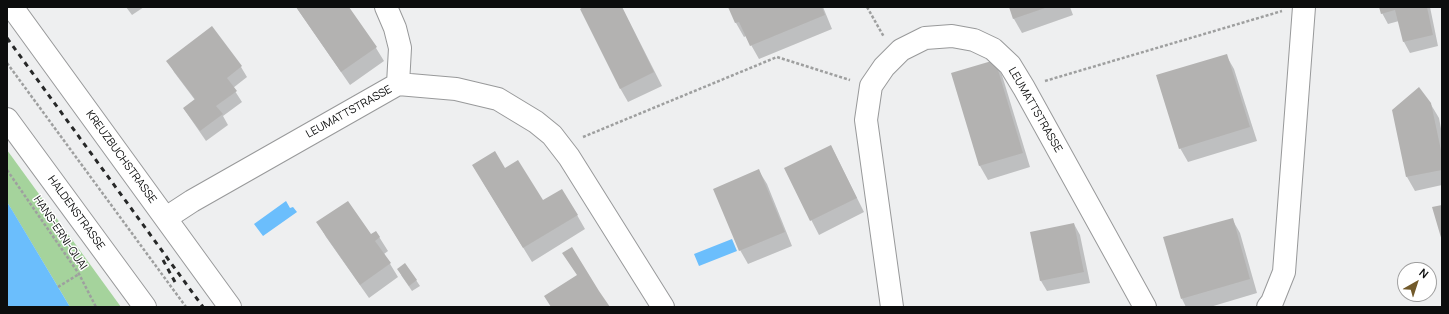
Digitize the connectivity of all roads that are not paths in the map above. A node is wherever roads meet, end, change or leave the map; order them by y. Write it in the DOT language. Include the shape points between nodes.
graph roads {
  1 [pos="12,7"];
  2 [pos="386,7"];
  3 [pos="1296,8"];
  4 [pos="398,84"];
  5 [pos="7,119"];
  6 [pos="166,218"];
  7 [pos="145,307"];
  8 [pos="230,307"];
  9 [pos="663,307"];
  10 [pos="892,307"];
  11 [pos="1144,307"];
  12 [pos="1268,307"];
  1 -- 6 [label="street, KREUZBUCHSTRASSE"];
  2 -- 4 [label="street" via="400,48"];
  3 -- 12 [label="street" via="1284,272"];
  4 -- 6 [label="street, LEUMATTSTRASSE" via="192,200"];
  4 -- 9 [label="street, LEUMATTSTRASSE" via="456,89 498,99 552,135 566,151"];
  5 -- 7 [label="street, HALDENSTRASSE"];
  6 -- 8 [label="street, KREUZBUCHSTRASSE"];
  10 -- 11 [label="street, LEUMATTSTRASSE" via="866,120 871,86 884,67 901,50 925,38 952,36 974,40 993,49 1010,66"];
}
